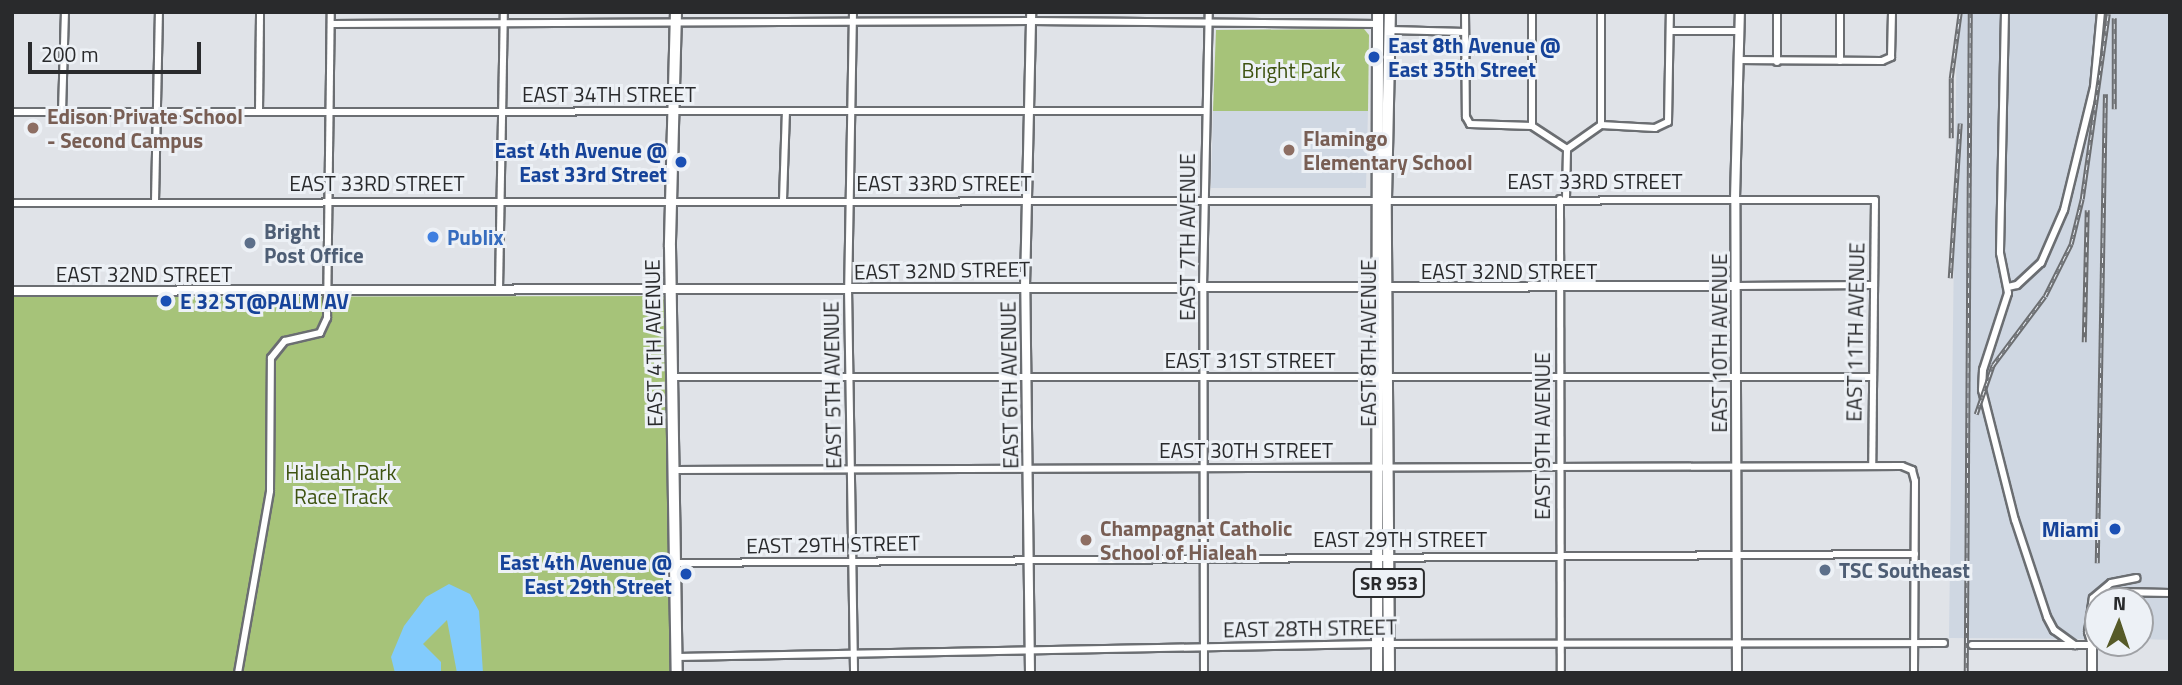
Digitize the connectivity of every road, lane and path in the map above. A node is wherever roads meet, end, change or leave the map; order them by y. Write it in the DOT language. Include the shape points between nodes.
graph roads {
  1 [pos="65,12"];
  2 [pos="159,12"];
  3 [pos="260,12"];
  4 [pos="331,12"];
  5 [pos="504,12"];
  6 [pos="853,12"];
  7 [pos="1209,12"];
  8 [pos="1390,12"];
  9 [pos="1465,12"];
  10 [pos="1532,12"];
  11 [pos="1601,12"];
  12 [pos="1670,12"];
  13 [pos="1740,12"];
  14 [pos="1777,12"];
  15 [pos="1840,12"];
  16 [pos="1892,12"];
  17 [pos="2005,12"];
  18 [pos="2101,12"];
  19 [pos="1031,16"];
  20 [pos="676,17"];
  21 [pos="1378,17"];
  22 [pos="504,21"];
  23 [pos="1209,21"];
  24 [pos="853,22"];
  25 [pos="331,24"];
  26 [pos="1390,30"];
  27 [pos="1671,31"];
  28 [pos="1740,31"];
  29 [pos="1465,32"];
  30 [pos="1738,60"];
  31 [pos="1840,61"];
  32 [pos="1777,62"];
  33 [pos="1027,110"];
  34 [pos="260,111"];
  35 [pos="786,111"];
  36 [pos="851,111"];
  37 [pos="1206,111"];
  38 [pos="500,112"];
  39 [pos="672,112"];
  40 [pos="12,113"];
  41 [pos="62,113"];
  42 [pos="156,113"];
  43 [pos="328,114"];
  44 [pos="1601,125"];
  45 [pos="1532,126"];
  46 [pos="1567,149"];
  47 [pos="1563,198"];
  48 [pos="1380,199"];
  49 [pos="1735,199"];
  50 [pos="327,200"];
  51 [pos="670,200"];
  52 [pos="783,200"];
  53 [pos="849,200"];
  54 [pos="1204,200"];
  55 [pos="1875,200"];
  56 [pos="155,201"];
  57 [pos="500,201"];
  58 [pos="1027,201"];
  59 [pos="12,203"];
  60 [pos="1872,285"];
  61 [pos="1025,286"];
  62 [pos="1736,286"];
  63 [pos="1203,287"];
  64 [pos="2008,287"];
  65 [pos="848,288"];
  66 [pos="1381,288"];
  67 [pos="671,289"];
  68 [pos="327,290"];
  69 [pos="499,290"];
  70 [pos="1559,290"];
  71 [pos="12,291"];
  72 [pos="1559,376"];
  73 [pos="672,377"];
  74 [pos="1026,377"];
  75 [pos="1205,377"];
  76 [pos="1382,377"];
  77 [pos="1737,377"];
  78 [pos="1870,377"];
  79 [pos="850,378"];
  80 [pos="1872,465"];
  81 [pos="1382,466"];
  82 [pos="1560,467"];
  83 [pos="1737,467"];
  84 [pos="1203,468"];
  85 [pos="851,469"];
  86 [pos="1027,469"];
  87 [pos="674,470"];
  88 [pos="1916,554"];
  89 [pos="1376,555"];
  90 [pos="1388,555"];
  91 [pos="1559,556"];
  92 [pos="1738,556"];
  93 [pos="1204,558"];
  94 [pos="1028,559"];
  95 [pos="852,561"];
  96 [pos="676,563"];
  97 [pos="2137,578"];
  98 [pos="2106,587"];
  99 [pos="1944,643"];
  100 [pos="1383,644"];
  101 [pos="1737,644"];
  102 [pos="1915,644"];
  103 [pos="1561,645"];
  104 [pos="1972,645"];
  105 [pos="2075,645"];
  106 [pos="2084,645"];
  107 [pos="1204,647"];
  108 [pos="1029,650"];
  109 [pos="853,653"];
  110 [pos="677,657"];
  111 [pos="239,671"];
  112 [pos="677,673"];
  113 [pos="854,673"];
  114 [pos="1030,673"];
  115 [pos="1204,673"];
  116 [pos="1377,673"];
  117 [pos="1389,673"];
  118 [pos="1560,673"];
  119 [pos="1737,673"];
  120 [pos="1914,673"];
  1 -- 41 [label="street"];
  2 -- 42 [label="street"];
  3 -- 34 [label="street"];
  4 -- 25 [label="street"];
  5 -- 22 [label="street"];
  6 -- 24 [label="street, EAST 5TH AVENUE"];
  7 -- 23 [label="street, EAST 7TH AVENUE"];
  8 -- 26 [label="main road, EAST 8TH AVENUE / SR 953"];
  9 -- 29 [label="street"];
  10 -- 45 [label="street"];
  11 -- 44 [label="street"];
  12 -- 27 [label="street"];
  13 -- 28 [label="street, EAST 10TH AVENUE"];
  14 -- 32 [label="street"];
  15 -- 31 [label="street"];
  16 -- 31 [label="street" via="1891,57"];
  17 -- 64 [label="street" via="2000,253"];
  18 -- 64 [label="street" via="2094,87 2068,196 2043,261 2017,285"];
  19 -- 23 [label="street"];
  19 -- 24 [label="street"];
  19 -- 33 [label="street, EAST 6TH AVENUE"];
  20 -- 22 [label="street"];
  20 -- 24 [label="street"];
  20 -- 39 [label="main road, EAST 4TH AVENUE"];
  21 -- 23 [label="street"];
  21 -- 26 [label="street"];
  21 -- 48 [label="main road, EAST 8TH AVENUE / SR 953"];
  22 -- 25 [label="street"];
  22 -- 38 [label="street"];
  23 -- 37 [label="street, EAST 7TH AVENUE"];
  24 -- 36 [label="street, EAST 5TH AVENUE"];
  25 -- 43 [label="street"];
  26 -- 29 [label="street"];
  26 -- 48 [label="main road, EAST 8TH AVENUE / SR 953"];
  27 -- 28 [label="street"];
  27 -- 44 [label="street" via="1668,122 1655,128"];
  28 -- 30 [label="street, EAST 10TH AVENUE"];
  29 -- 45 [label="street" via="1466,117 1470,124"];
  30 -- 32 [label="street"];
  30 -- 49 [label="street, EAST 10TH AVENUE"];
  31 -- 32 [label="street"];
  33 -- 36 [label="street, EAST 34TH STREET"];
  33 -- 37 [label="street, EAST 34TH STREET"];
  33 -- 58 [label="street, EAST 6TH AVENUE"];
  34 -- 42 [label="street, EAST 34TH STREET"];
  34 -- 43 [label="street, EAST 34TH STREET"];
  35 -- 36 [label="street, EAST 34TH STREET"];
  35 -- 39 [label="street, EAST 34TH STREET"];
  35 -- 52 [label="street"];
  36 -- 53 [label="street, EAST 5TH AVENUE"];
  37 -- 54 [label="street, EAST 7TH AVENUE"];
  38 -- 39 [label="street, EAST 34TH STREET"];
  38 -- 43 [label="street, EAST 34TH STREET"];
  38 -- 57 [label="street"];
  39 -- 51 [label="main road, EAST 4TH AVENUE"];
  40 -- 41 [label="street, EAST 34TH STREET"];
  41 -- 42 [label="street, EAST 34TH STREET"];
  42 -- 56 [label="street"];
  43 -- 50 [label="street"];
  44 -- 46 [label="street"];
  45 -- 46 [label="street"];
  46 -- 47 [label="street, EAST 9TH AVENUE"];
  47 -- 48 [label="street, EAST 33RD STREET"];
  47 -- 49 [label="street, EAST 33RD STREET"];
  47 -- 70 [label="street, EAST 9TH AVENUE"];
  48 -- 54 [label="street, EAST 33RD STREET"];
  48 -- 66 [label="main road, EAST 8TH AVENUE / SR 953"];
  49 -- 55 [label="street, EAST 33RD STREET"];
  49 -- 62 [label="street, EAST 10TH AVENUE"];
  50 -- 56 [label="street, EAST 33RD STREET"];
  50 -- 57 [label="street, EAST 33RD STREET"];
  50 -- 68 [label="street"];
  51 -- 52 [label="street, EAST 33RD STREET"];
  51 -- 57 [label="street, EAST 33RD STREET"];
  51 -- 67 [label="main road, EAST 4TH AVENUE"];
  52 -- 53 [label="street, EAST 33RD STREET"];
  53 -- 58 [label="street, EAST 33RD STREET"];
  53 -- 65 [label="street, EAST 5TH AVENUE"];
  54 -- 58 [label="street, EAST 33RD STREET"];
  54 -- 63 [label="street, EAST 7TH AVENUE"];
  55 -- 60 [label="street, EAST 11TH AVENUE"];
  56 -- 59 [label="street, EAST 33RD STREET"];
  57 -- 69 [label="street"];
  58 -- 61 [label="street, EAST 6TH AVENUE"];
  60 -- 62 [label="street, EAST 32ND STREET"];
  60 -- 78 [label="street, EAST 11TH AVENUE"];
  61 -- 63 [label="street, EAST 32ND STREET"];
  61 -- 65 [label="street, EAST 32ND STREET"];
  61 -- 74 [label="street, EAST 6TH AVENUE"];
  62 -- 70 [label="street, EAST 32ND STREET"];
  62 -- 77 [label="street, EAST 10TH AVENUE"];
  63 -- 66 [label="street, EAST 32ND STREET"];
  63 -- 75 [label="street, EAST 7TH AVENUE"];
  64 -- 105 [label="street" via="1983,370 1983,398 2047,617 2057,633"];
  65 -- 67 [label="street, EAST 32ND STREET"];
  65 -- 79 [label="street, EAST 5TH AVENUE"];
  66 -- 70 [label="street, EAST 32ND STREET"];
  66 -- 76 [label="main road, EAST 8TH AVENUE / SR 953"];
  67 -- 69 [label="street, EAST 32ND STREET"];
  67 -- 73 [label="main road, EAST 4TH AVENUE"];
  68 -- 69 [label="street, EAST 32ND STREET"];
  68 -- 71 [label="street, EAST 32ND STREET"];
  68 -- 111 [label="street" via="327,318 320,333 285,341 271,358 271,491"];
  70 -- 72 [label="street, EAST 9TH AVENUE"];
  72 -- 76 [label="street, EAST 31ST STREET"];
  72 -- 77 [label="street, EAST 31ST STREET"];
  72 -- 82 [label="street, EAST 9TH AVENUE"];
  73 -- 79 [label="street, EAST 31ST STREET"];
  73 -- 87 [label="main road, EAST 4TH AVENUE"];
  74 -- 75 [label="street, EAST 31ST STREET"];
  74 -- 79 [label="street, EAST 31ST STREET"];
  74 -- 86 [label="street, EAST 6TH AVENUE"];
  75 -- 76 [label="street, EAST 31ST STREET"];
  75 -- 84 [label="street, EAST 7TH AVENUE"];
  76 -- 81 [label="main road, EAST 8TH AVENUE / SR 953"];
  77 -- 78 [label="street, EAST 31ST STREET"];
  77 -- 83 [label="street, EAST 10TH AVENUE"];
  78 -- 80 [label="street, EAST 11TH AVENUE"];
  79 -- 85 [label="street, EAST 5TH AVENUE"];
  80 -- 83 [label="street, EAST 30TH STREET"];
  80 -- 88 [label="street, EAST 30TH STREET" via="1912,470"];
  81 -- 82 [label="street, EAST 30TH STREET"];
  81 -- 84 [label="street, EAST 30TH STREET"];
  81 -- 89 [label="main road, EAST 8TH AVENUE / SR 953"];
  81 -- 90 [label="main road, EAST 8TH AVENUE / SR 953"];
  82 -- 83 [label="street, EAST 30TH STREET"];
  82 -- 91 [label="street, EAST 9TH AVENUE"];
  83 -- 92 [label="street, EAST 10TH AVENUE"];
  84 -- 86 [label="street, EAST 30TH STREET"];
  84 -- 93 [label="street, EAST 7TH AVENUE"];
  85 -- 86 [label="street, EAST 30TH STREET"];
  85 -- 87 [label="street, EAST 30TH STREET"];
  85 -- 95 [label="street, EAST 5TH AVENUE"];
  86 -- 94 [label="street, EAST 6TH AVENUE"];
  87 -- 96 [label="main road, EAST 4TH AVENUE"];
  88 -- 92 [label="street, EAST 29TH STREET"];
  88 -- 102 [label="street"];
  89 -- 90 [label="street, EAST 29TH STREET"];
  89 -- 93 [label="street, EAST 29TH STREET"];
  89 -- 100 [label="main road, EAST 8TH AVENUE / SR 953"];
  90 -- 91 [label="street, EAST 29TH STREET"];
  90 -- 100 [label="main road, EAST 8TH AVENUE / SR 953"];
  91 -- 92 [label="street, EAST 29TH STREET"];
  91 -- 103 [label="street, EAST 9TH AVENUE"];
  92 -- 101 [label="street, EAST 10TH AVENUE"];
  93 -- 94 [label="street, EAST 29TH STREET"];
  93 -- 107 [label="street, EAST 7TH AVENUE"];
  94 -- 95 [label="street, EAST 29TH STREET"];
  94 -- 108 [label="street, EAST 6TH AVENUE"];
  95 -- 96 [label="street, EAST 29TH STREET"];
  95 -- 109 [label="street, EAST 5TH AVENUE"];
  96 -- 110 [label="main road, EAST 4TH AVENUE"];
  97 -- 98 [label="street"];
  99 -- 102 [label="street, EAST 28TH STREET"];
  100 -- 103 [label="street, EAST 28TH STREET"];
  100 -- 107 [label="street, EAST 28TH STREET"];
  100 -- 116 [label="main road, EAST 8TH AVENUE / SR 953"];
  100 -- 117 [label="main road, EAST 8TH AVENUE / SR 953"];
  101 -- 102 [label="street, EAST 28TH STREET"];
  101 -- 103 [label="street, EAST 28TH STREET"];
  101 -- 119 [label="street, EAST 10TH AVENUE"];
  102 -- 120 [label="street"];
  103 -- 118 [label="street, EAST 9TH AVENUE"];
  104 -- 105 [label="street"];
  105 -- 106 [label="street"];
  107 -- 108 [label="street, EAST 28TH STREET"];
  107 -- 115 [label="street, EAST 7TH AVENUE"];
  108 -- 109 [label="street, EAST 28TH STREET"];
  108 -- 114 [label="street, EAST 6TH AVENUE"];
  109 -- 110 [label="street, EAST 28TH STREET"];
  109 -- 113 [label="street, EAST 5TH AVENUE"];
  110 -- 112 [label="main road, EAST 4TH AVENUE"];
}
